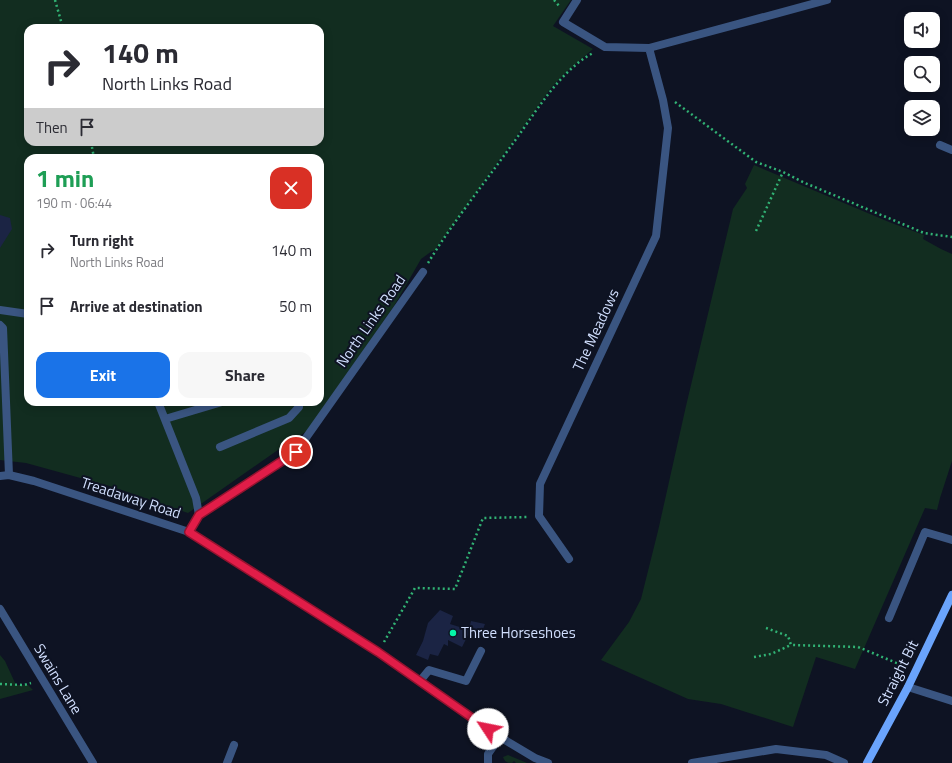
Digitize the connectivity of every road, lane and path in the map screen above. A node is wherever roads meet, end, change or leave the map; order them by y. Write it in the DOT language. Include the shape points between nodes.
graph roads {
  1 [pos="55,0"];
  2 [pos="577,0"];
  3 [pos="827,0"];
  4 [pos="62,24"];
  5 [pos="605,47"];
  6 [pos="649,48"];
  7 [pos="676,102"];
  8 [pos="940,145"];
  9 [pos="952,150"];
  10 [pos="783,172"];
  11 [pos="756,231"];
  12 [pos="952,236"];
  13 [pos="423,272"];
  14 [pos="0,310"];
  15 [pos="24,313"];
  16 [pos="0,325"];
  17 [pos="160,406"];
  18 [pos="209,406"];
  19 [pos="299,406"];
  20 [pos="165,419"];
  21 [pos="220,447"];
  22 [pos="4,475"];
  23 [pos="199,515"];
  24 [pos="539,516"];
  25 [pos="189,532"];
  26 [pos="952,540"];
  27 [pos="569,559"];
  28 [pos="952,595"];
  29 [pos="0,609"];
  30 [pos="889,618"];
  31 [pos="766,628"];
  32 [pos="791,645"];
  33 [pos="481,651"];
  34 [pos="378,652"];
  35 [pos="754,657"];
  36 [pos="916,671"];
  37 [pos="420,681"];
  38 [pos="0,684"];
  39 [pos="24,685"];
  40 [pos="908,687"];
  41 [pos="952,701"];
  42 [pos="500,737"];
  43 [pos="234,745"];
  44 [pos="92,763"];
  45 [pos="227,763"];
  46 [pos="488,763"];
  47 [pos="548,763"];
  48 [pos="692,763"];
  49 [pos="844,763"];
  50 [pos="867,763"];
  1 -- 4 [label="path"];
  2 -- 5 [label="street" via="563,22"];
  3 -- 6 [label="street"];
  5 -- 6 [label="street"];
  5 -- 13 [label="path" via="582,59 557,83 446,234"];
  6 -- 24 [label="street, The Meadows" via="668,128 656,236 540,484"];
  7 -- 10 [label="path" via="756,162"];
  8 -- 9 [label="street"];
  10 -- 11 [label="path"];
  10 -- 12 [label="path" via="924,233"];
  13 -- 23 [label="street, North Links Road" via="296,452"];
  14 -- 15 [label="street"];
  16 -- 22 [label="street" via="3,328"];
  17 -- 20 [label="street"];
  18 -- 20 [label="street"];
  19 -- 21 [label="street" via="289,418"];
  20 -- 23 [label="street" via="196,498"];
  22 -- 25 [label="street, Treadaway Road" via="34,481"];
  23 -- 25 [label="street, North Links Road"];
  24 -- 27 [label="street"];
  24 -- 34 [label="path" via="483,518 455,589 415,588"];
  25 -- 34 [label="street, Treadaway Road"];
  26 -- 30 [label="street" via="925,532"];
  28 -- 36 [label="street, Straight Bit"];
  29 -- 44 [label="street, Swains Lane"];
  31 -- 32 [label="path" via="788,636"];
  32 -- 35 [label="path" via="771,654"];
  32 -- 36 [label="path" via="858,647"];
  33 -- 37 [label="street" via="466,681 429,670"];
  34 -- 37 [label="street, Treadaway Road"];
  36 -- 40 [label="street, Straight Bit"];
  37 -- 42 [label="street, Treadaway Road"];
  38 -- 39 [label="path"];
  40 -- 41 [label="street"];
  40 -- 50 [label="street, Straight Bit"];
  42 -- 46 [label="street" via="488,754"];
  42 -- 47 [label="street, Treadaway Road"];
  43 -- 45 [label="street"];
  48 -- 49 [label="street" via="776,749 826,755"];
}
